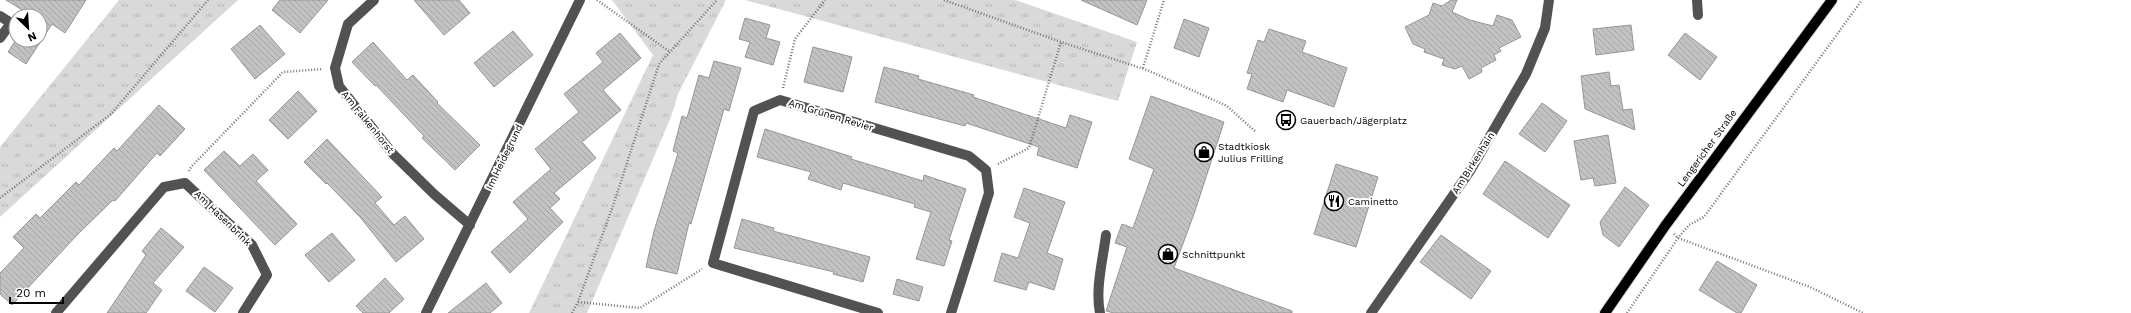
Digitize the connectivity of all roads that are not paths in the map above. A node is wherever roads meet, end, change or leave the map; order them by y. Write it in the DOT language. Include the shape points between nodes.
graph roads {
  1 [pos="374,0"];
  2 [pos="580,0"];
  3 [pos="1549,0"];
  4 [pos="1697,0"];
  5 [pos="1832,0"];
  6 [pos="1698,15"];
  7 [pos="0,16"];
  8 [pos="0,38"];
  9 [pos="470,225"];
  10 [pos="1106,235"];
  11 [pos="56,313"];
  12 [pos="242,313"];
  13 [pos="426,313"];
  14 [pos="878,313"];
  15 [pos="952,313"];
  16 [pos="1100,313"];
  17 [pos="1371,313"];
  18 [pos="1604,313"];
  1 -- 9 [label="street, Am Falkenhorst" via="348,24 335,68 339,86 393,154 434,195"];
  2 -- 9 [label="street, Im Heidegrund"];
  3 -- 17 [label="street, Am Birkenhain" via="1545,28 1526,74 1470,171"];
  4 -- 6 [label="street"];
  5 -- 18 [label="main road, Lengericher Straße"];
  7 -- 8 [label="street" via="11,23"];
  9 -- 13 [label="street, Im Heidegrund"];
  10 -- 16 [label="street" via="1100,278"];
  11 -- 12 [label="street, Am Hasenbrink" via="164,187 186,183 252,245 267,275"];
  14 -- 15 [label="street, Am Grünen Revier" via="713,263 754,112 780,100 969,156 986,170 989,193"];
}
